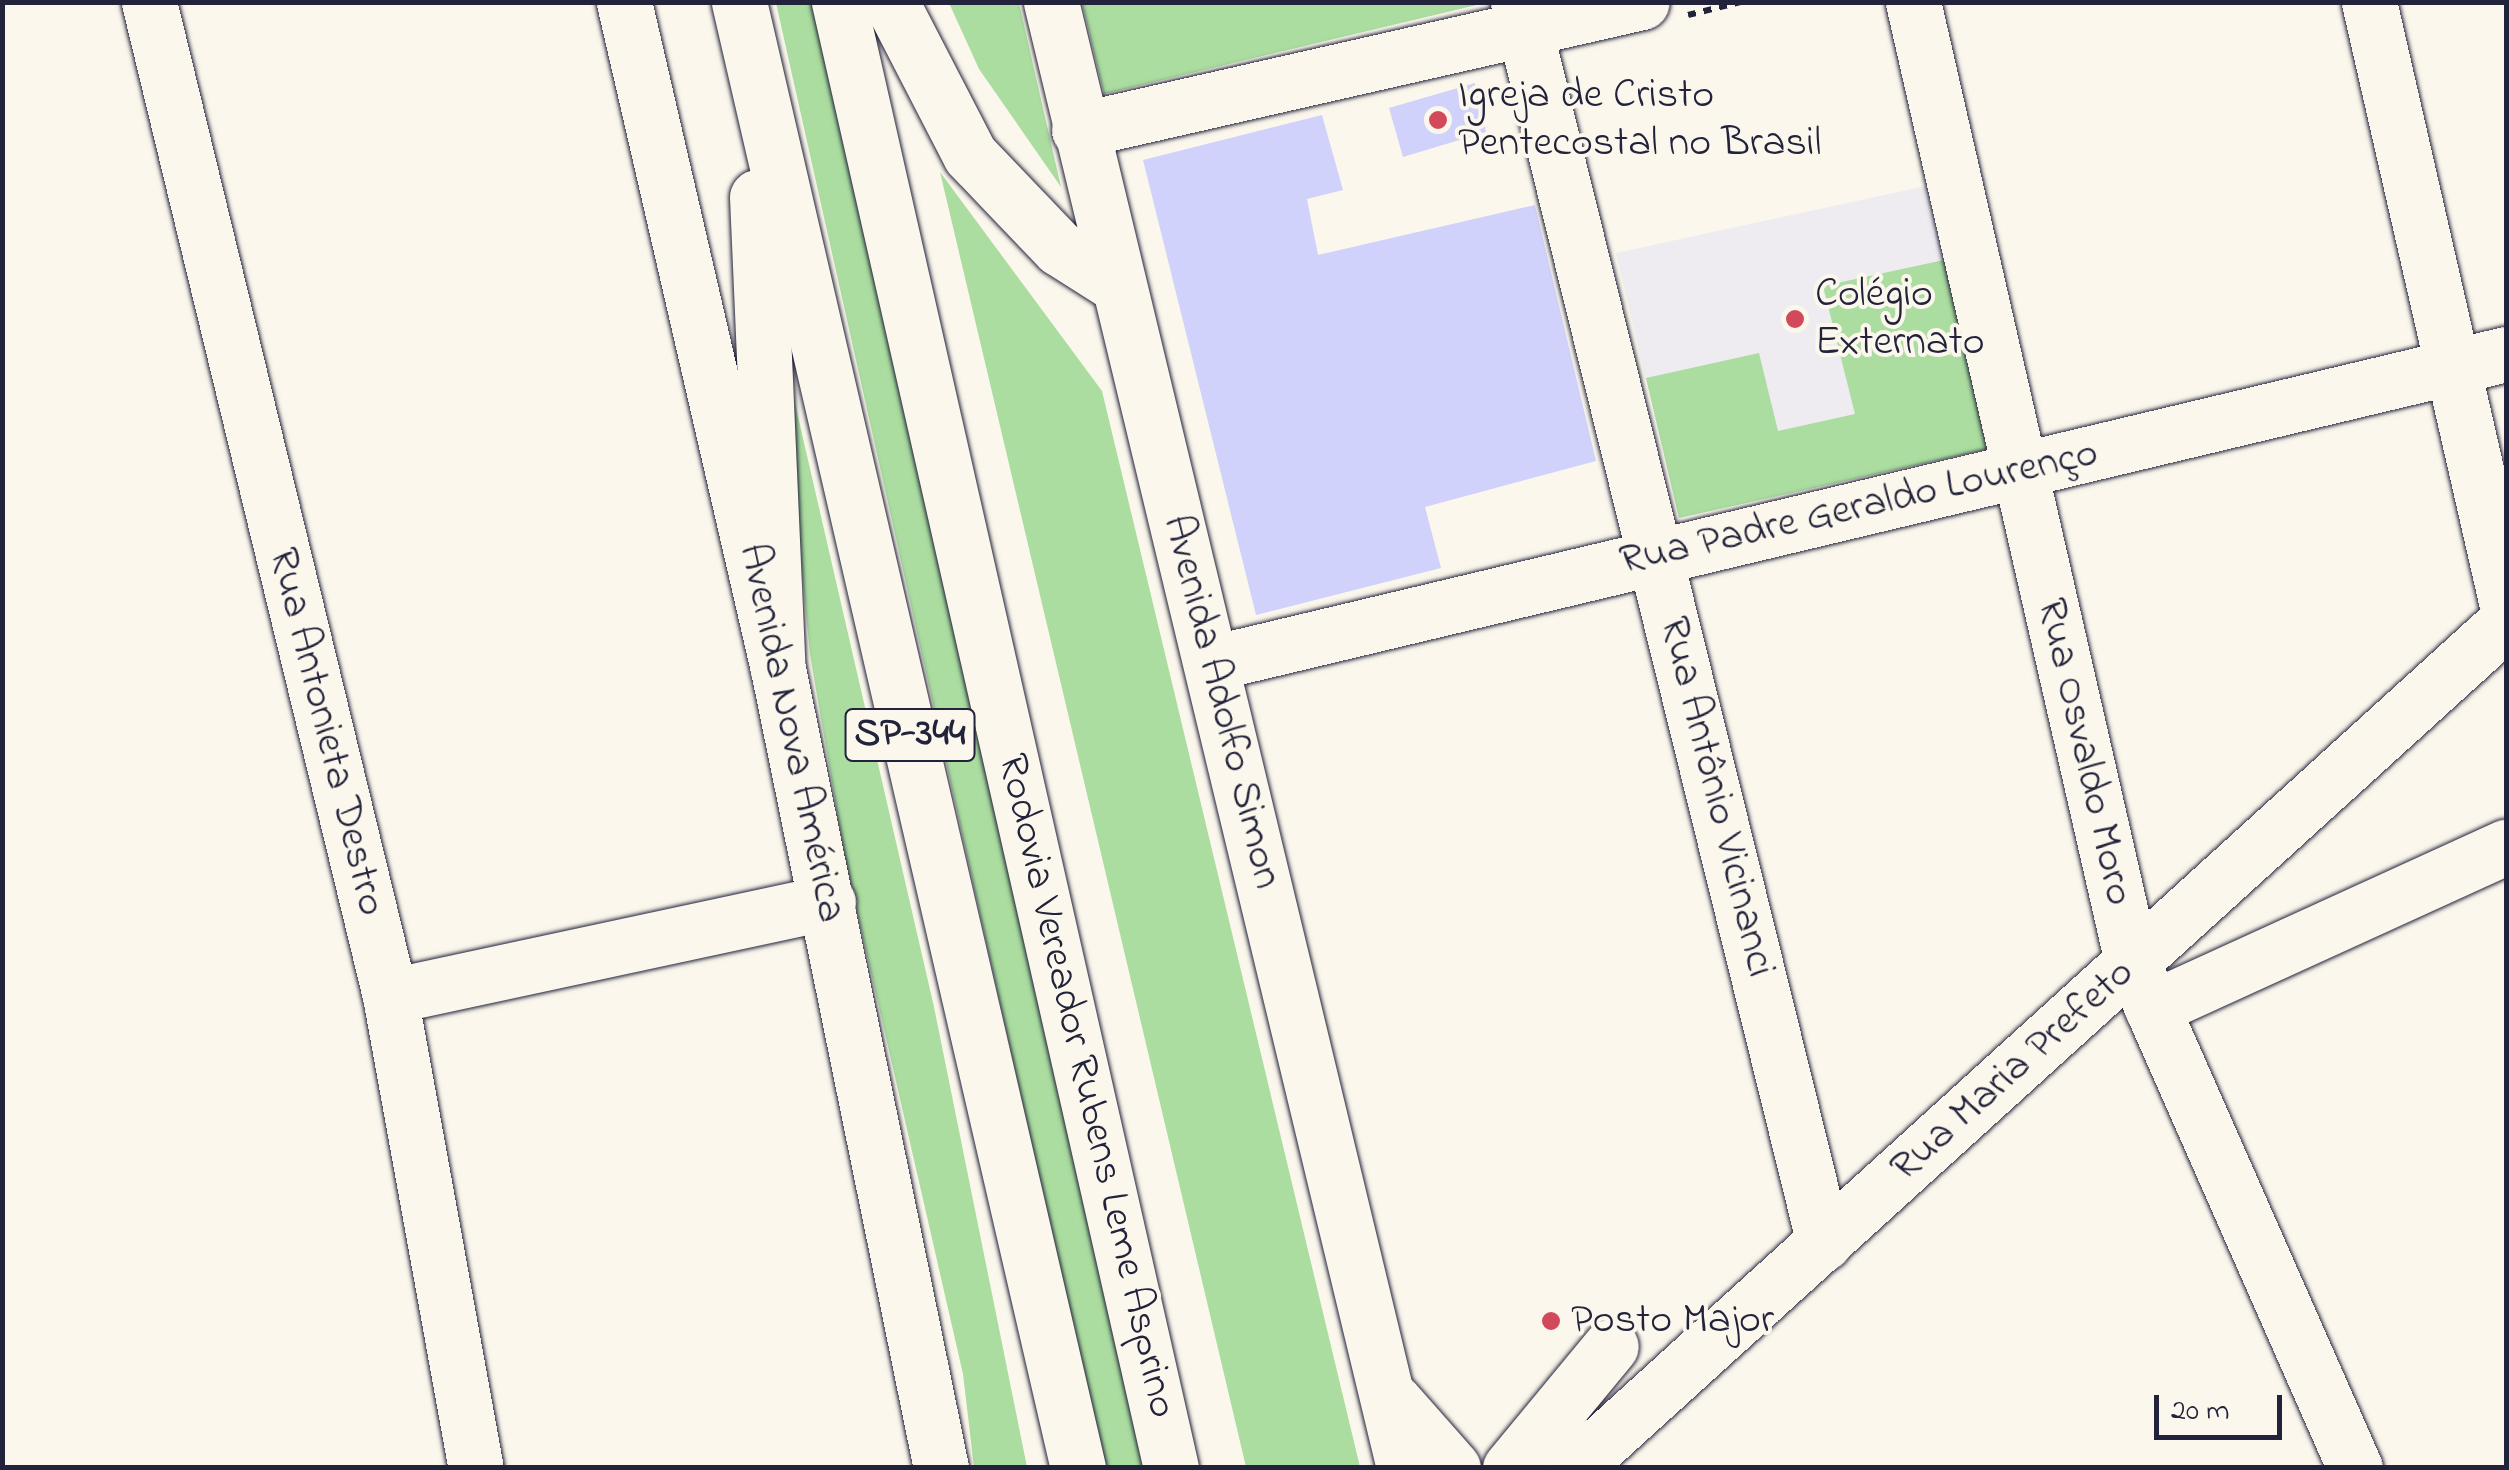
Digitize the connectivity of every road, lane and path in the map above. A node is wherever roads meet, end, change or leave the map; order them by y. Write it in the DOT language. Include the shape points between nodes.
graph roads {
  1 [pos="149,2"];
  2 [pos="624,2"];
  3 [pos="739,2"];
  4 [pos="839,2"];
  5 [pos="891,2"];
  6 [pos="1051,2"];
  7 [pos="1642,2"];
  8 [pos="1913,2"];
  9 [pos="2369,2"];
  10 [pos="1521,15"];
  11 [pos="752,69"];
  12 [pos="1079,130"];
  13 [pos="1114,283"];
  14 [pos="2506,354"];
  15 [pos="2453,367"];
  16 [pos="2020,470"];
  17 [pos="1658,556"];
  18 [pos="2506,601"];
  19 [pos="2506,622"];
  20 [pos="1212,663"];
  21 [pos="778,669"];
  22 [pos="2506,848"];
  23 [pos="828,902"];
  24 [pos="2142,985"];
  25 [pos="390,996"];
  26 [pos="1824,1243"];
  27 [pos="1611,1346"];
  28 [pos="1394,1402"];
  29 [pos="1594,1458"];
  30 [pos="476,1468"];
  31 [pos="941,1468"];
  32 [pos="1078,1468"];
  33 [pos="1171,1468"];
  34 [pos="1404,1468"];
  35 [pos="1453,1468"];
  36 [pos="1510,1468"];
  37 [pos="2355,1468"];
  1 -- 25 [label="main road, Rua Antonieta Destro"];
  2 -- 21 [label="main road, Avenida Nova América"];
  3 -- 11 [label="main road, Rodovia Vereador Rubens Leme Asprino / SP-344"];
  4 -- 33 [label="main road, Rodovia Vereador Rubens Leme Asprino / SP-344"];
  5 -- 13 [label="main road" via="970,155 1060,248"];
  6 -- 12 [label="main road, Avenida Adolfo Simon"];
  7 -- 10 [label="main road"];
  8 -- 16 [label="main road, Rua Osvaldo Moro"];
  9 -- 15 [label="main road"];
  10 -- 12 [label="main road"];
  10 -- 17 [label="main road, Rua Antônio Vicinanci"];
  11 -- 21 [label="main road"];
  11 -- 32 [label="main road, Rodovia Vereador Rubens Leme Asprino / SP-344"];
  12 -- 13 [label="main road, Avenida Adolfo Simon"];
  13 -- 20 [label="main road, Avenida Adolfo Simon"];
  14 -- 15 [label="main road, Rua Padre Geraldo Lourenço"];
  15 -- 16 [label="main road, Rua Padre Geraldo Lourenço"];
  15 -- 18 [label="main road"];
  16 -- 17 [label="main road, Rua Padre Geraldo Lourenço"];
  16 -- 24 [label="main road, Rua Osvaldo Moro"];
  17 -- 20 [label="main road, Rua Padre Geraldo Lourenço"];
  17 -- 26 [label="main road, Rua Antônio Vicinanci"];
  19 -- 24 [label="main road, Rua Maria Prefeto"];
  20 -- 28 [label="main road, Avenida Adolfo Simon"];
  21 -- 23 [label="main road, Avenida Nova América"];
  22 -- 24 [label="main road"];
  23 -- 25 [label="main road"];
  23 -- 31 [label="main road, Avenida Nova América"];
  24 -- 26 [label="main road, Rua Maria Prefeto"];
  24 -- 37 [label="main road, Rua Osvaldo Moro"];
  25 -- 30 [label="main road, Rua Antonieta Destro"];
  26 -- 29 [label="main road, Rua Maria Prefeto"];
  27 -- 36 [label="main road"];
  28 -- 34 [label="main road, Avenida Adolfo Simon"];
  28 -- 35 [label="main road, Avenida Adolfo Simon"];
}
